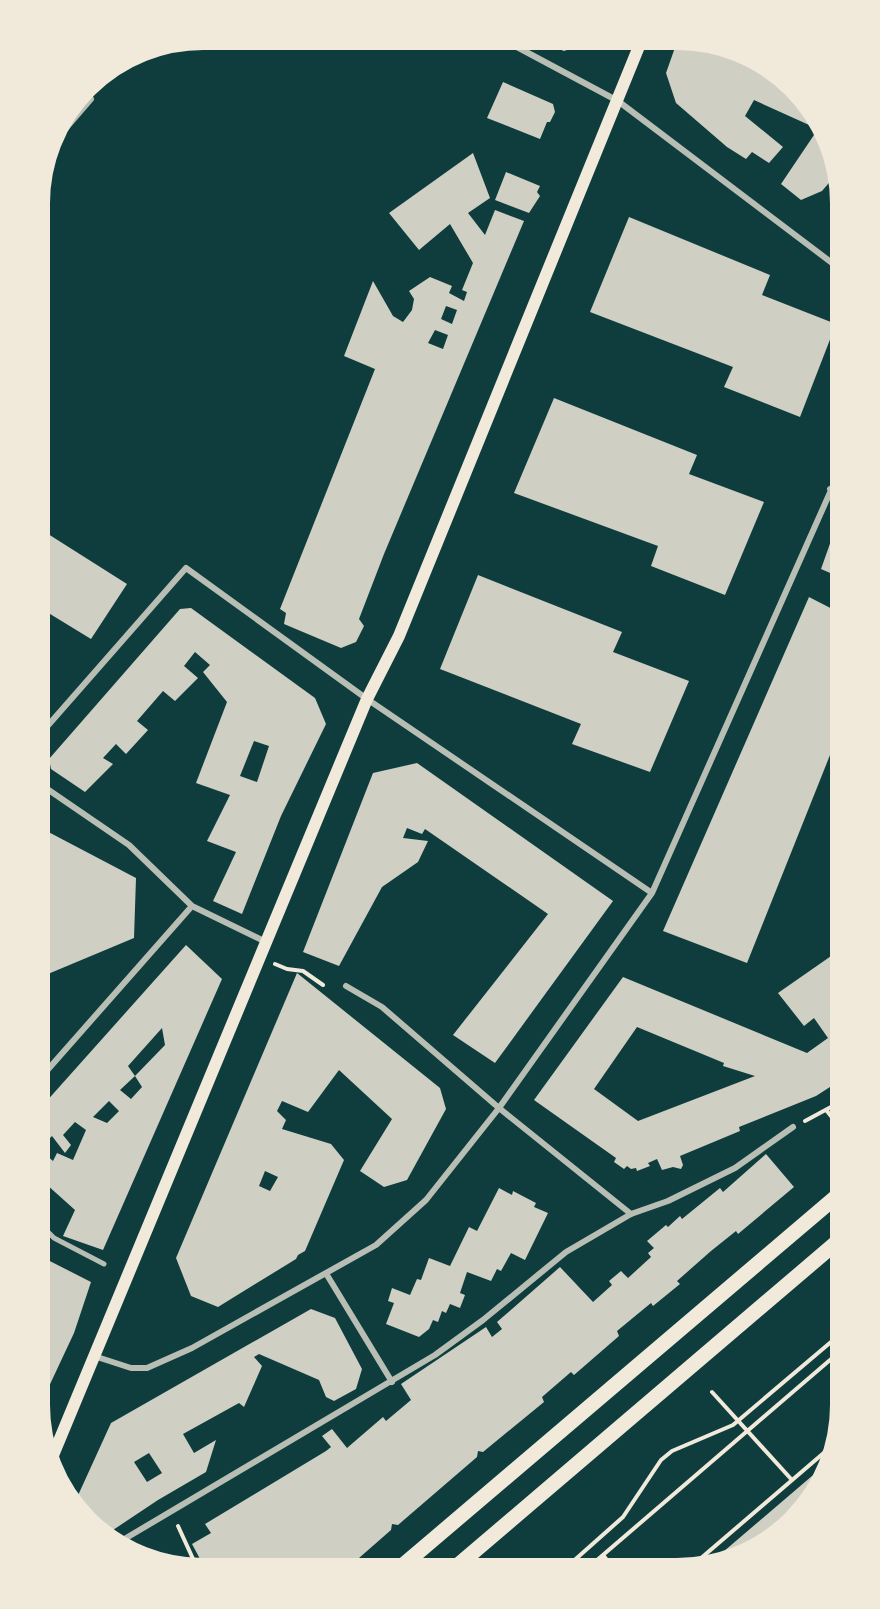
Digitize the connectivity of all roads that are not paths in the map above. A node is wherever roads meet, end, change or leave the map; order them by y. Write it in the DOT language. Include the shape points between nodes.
graph roads {
  1 [pos="515,46"];
  2 [pos="639,46"];
  3 [pos="91,99"];
  4 [pos="618,101"];
  5 [pos="67,127"];
  6 [pos="834,264"];
  7 [pos="834,481"];
  8 [pos="830,489"];
  9 [pos="834,491"];
  10 [pos="367,699"];
  11 [pos="46,728"];
  12 [pos="46,788"];
  13 [pos="652,892"];
  14 [pos="192,906"];
  15 [pos="267,942"];
  16 [pos="346,986"];
  17 [pos="46,1072"];
  18 [pos="500,1108"];
  19 [pos="793,1126"];
  20 [pos="833,1199"];
  21 [pos="631,1214"];
  22 [pos="46,1230"];
  23 [pos="833,1245"];
  24 [pos="104,1264"];
  25 [pos="327,1275"];
  26 [pos="94,1356"];
  27 [pos="392,1382"];
  28 [pos="54,1453"];
  29 [pos="123,1540"];
  30 [pos="407,1562"];
  31 [pos="462,1562"];
  1 -- 4 [label="street"];
  2 -- 4 [label="main road"];
  3 -- 5 [label="street"];
  4 -- 6 [label="street"];
  4 -- 10 [label="main road" via="399,636"];
  7 -- 8 [label="street"];
  8 -- 9 [label="street"];
  8 -- 13 [label="street"];
  10 -- 11 [label="street" via="186,568"];
  10 -- 13 [label="street"];
  10 -- 15 [label="main road"];
  12 -- 14 [label="street" via="129,845"];
  13 -- 18 [label="street"];
  14 -- 15 [label="street"];
  14 -- 17 [label="street"];
  15 -- 26 [label="main road"];
  16 -- 18 [label="street" via="382,1007"];
  18 -- 21 [label="street"];
  18 -- 25 [label="street" via="426,1200 376,1245"];
  19 -- 21 [label="street" via="735,1168 668,1201"];
  20 -- 30 [label="main road"];
  21 -- 27 [label="street" via="566,1252 483,1320"];
  22 -- 24 [label="street"];
  23 -- 31 [label="main road"];
  25 -- 26 [label="street" via="147,1368 131,1368"];
  25 -- 27 [label="street"];
  26 -- 28 [label="main road"];
  27 -- 29 [label="street"];
}
